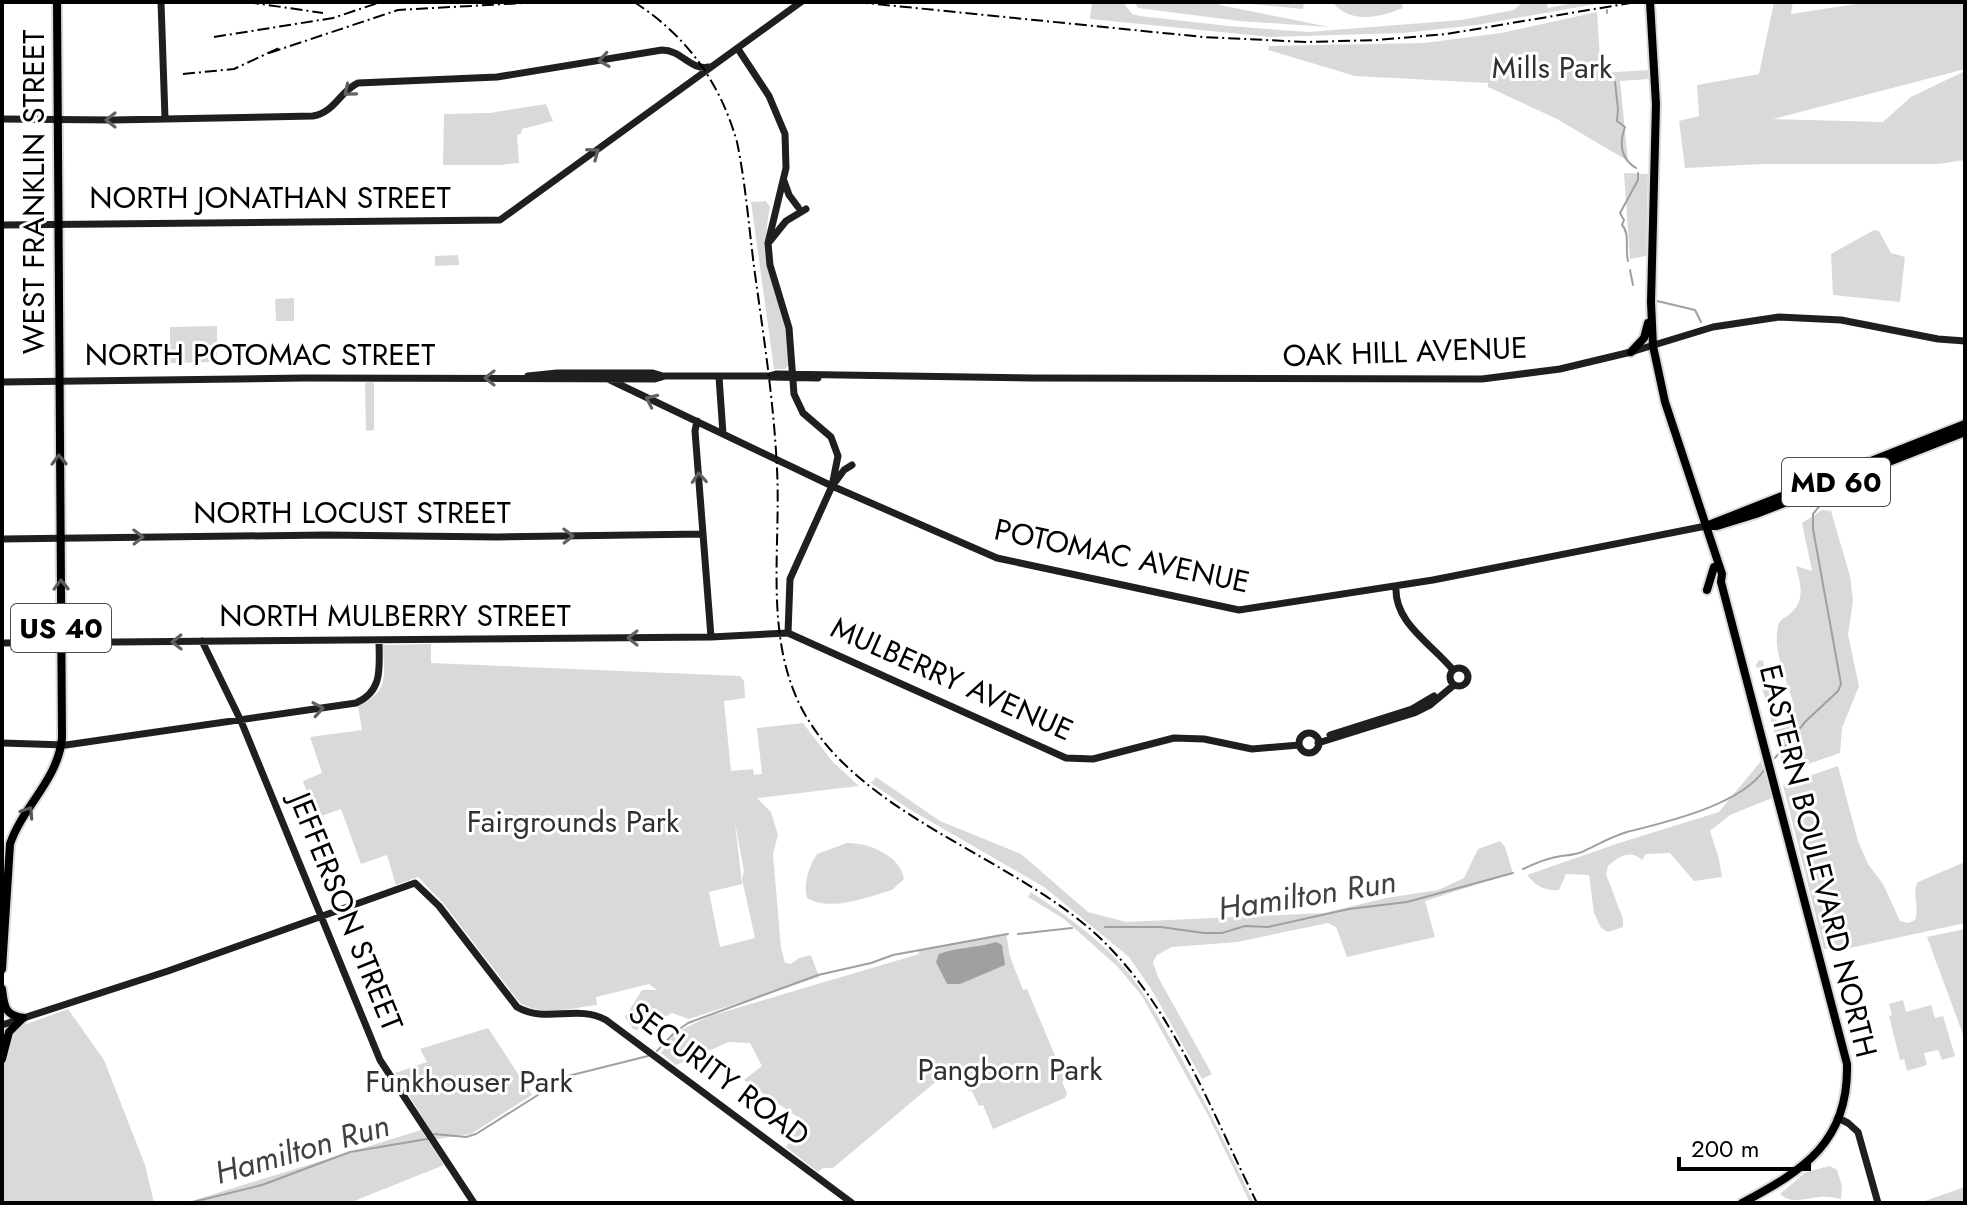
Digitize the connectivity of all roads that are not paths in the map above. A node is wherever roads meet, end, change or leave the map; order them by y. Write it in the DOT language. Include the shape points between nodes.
graph roads {
  1 [pos="57,2"];
  2 [pos="161,2"];
  3 [pos="801,2"];
  4 [pos="1650,2"];
  5 [pos="738,49"];
  6 [pos="680,54"];
  7 [pos="715,65"];
  8 [pos="681,90"];
  9 [pos="57,118"];
  10 [pos="165,118"];
  11 [pos="2,119"];
  12 [pos="784,181"];
  13 [pos="58,224"];
  14 [pos="2,225"];
  15 [pos="768,243"];
  16 [pos="1651,302"];
  17 [pos="1965,341"];
  18 [pos="1653,346"];
  19 [pos="1631,352"];
  20 [pos="597,376"];
  21 [pos="665,376"];
  22 [pos="792,376"];
  23 [pos="719,377"];
  24 [pos="606,378"];
  25 [pos="58,381"];
  26 [pos="2,382"];
  27 [pos="697,421"];
  28 [pos="1965,424"];
  29 [pos="1965,432"];
  30 [pos="723,434"];
  31 [pos="852,465"];
  32 [pos="832,486"];
  33 [pos="1756,514"];
  34 [pos="1706,526"];
  35 [pos="703,534"];
  36 [pos="60,538"];
  37 [pos="2,539"];
  38 [pos="1716,564"];
  39 [pos="1396,587"];
  40 [pos="1707,590"];
  41 [pos="788,633"];
  42 [pos="711,637"];
  43 [pos="379,640"];
  44 [pos="202,641"];
  45 [pos="2,643"];
  46 [pos="61,643"];
  47 [pos="1453,670"];
  48 [pos="1452,683"];
  49 [pos="241,721"];
  50 [pos="1318,741"];
  51 [pos="2,743"];
  52 [pos="61,745"];
  53 [pos="1299,745"];
  54 [pos="323,916"];
  55 [pos="2,969"];
  56 [pos="2,989"];
  57 [pos="23,1018"];
  58 [pos="2,1025"];
  59 [pos="2,1059"];
  60 [pos="1838,1118"];
  61 [pos="474,1203"];
  62 [pos="852,1203"];
  63 [pos="1742,1203"];
  64 [pos="1878,1203"];
  1 -- 9 [label="main road, WEST FRANKLIN STREET / US 40"];
  2 -- 10 [label="street"];
  3 -- 5 [label="street, NORTH JONATHAN STREET"];
  4 -- 16 [label="main road" via="1656,104"];
  5 -- 7 [label="street, NORTH JONATHAN STREET"];
  5 -- 12 [label="street" via="783,127"];
  6 -- 7 [label="street" via="701,68"];
  6 -- 8 [label="street" via="691,71"];
  6 -- 10 [label="street, one-way" via="662,50 488,78 358,83 329,110 313,116"];
  7 -- 8 [label="street, NORTH JONATHAN STREET"];
  13 -- 8 [label="street, NORTH JONATHAN STREET, one-way" via="500,220"];
  10 -- 9 [label="street, one-way"];
  9 -- 11 [label="street"];
  9 -- 13 [label="main road, WEST FRANKLIN STREET / US 40"];
  12 -- 15 [label="street"];
  12 -- 15 [label="street" via="802,208"];
  13 -- 14 [label="street, NORTH JONATHAN STREET"];
  13 -- 25 [label="main road, WEST FRANKLIN STREET / US 40"];
  15 -- 22 [label="street" via="789,328"];
  16 -- 18 [label="main road, EASTERN BOULEVARD NORTH"];
  16 -- 19 [label="main road" via="1644,338"];
  17 -- 18 [label="street, OAK HILL AVENUE" via="1859,322 1788,317 1726,324"];
  18 -- 19 [label="street, OAK HILL AVENUE"];
  18 -- 34 [label="main road, EASTERN BOULEVARD NORTH"];
  19 -- 22 [label="street, OAK HILL AVENUE" via="1527,375 1447,381"];
  20 -- 21 [label="street, OAK HILL AVENUE"];
  20 -- 24 [label="street, OAK HILL AVENUE"];
  20 -- 25 [label="street, NORTH POTOMAC STREET, one-way"];
  21 -- 23 [label="street, OAK HILL AVENUE"];
  21 -- 24 [label="street, OAK HILL AVENUE"];
  22 -- 23 [label="street, OAK HILL AVENUE"];
  22 -- 32 [label="street" via="799,408 826,431 836,448"];
  23 -- 30 [label="street"];
  27 -- 24 [label="street, POTOMAC AVENUE, one-way"];
  25 -- 26 [label="street, NORTH POTOMAC STREET"];
  36 -- 25 [label="main road, US 40, one-way"];
  27 -- 30 [label="street, POTOMAC AVENUE"];
  35 -- 27 [label="street, one-way"];
  28 -- 34 [label="main road, MD 60"];
  29 -- 33 [label="main road, MD 60"];
  30 -- 32 [label="street, POTOMAC AVENUE"];
  31 -- 32 [label="street"];
  32 -- 39 [label="street, POTOMAC AVENUE" via="997,558 1231,609"];
  32 -- 41 [label="street" via="790,579"];
  33 -- 34 [label="main road, MD 60"];
  33 -- 38 [label="main road" via="1722,529"];
  34 -- 38 [label="main road, EASTERN BOULEVARD NORTH"];
  34 -- 39 [label="street, POTOMAC AVENUE"];
  36 -- 35 [label="street, NORTH LOCUST STREET, one-way"];
  35 -- 42 [label="street"];
  36 -- 37 [label="street, NORTH LOCUST STREET"];
  46 -- 36 [label="main road, US 40, one-way"];
  38 -- 40 [label="main road"];
  38 -- 60 [label="main road, EASTERN BOULEVARD NORTH" via="1844,1050 1846,1092"];
  39 -- 47 [label="street" via="1404,618"];
  41 -- 42 [label="street, NORTH MULBERRY STREET"];
  41 -- 53 [label="street, MULBERRY AVENUE" via="1066,758 1093,759 1192,737 1252,749"];
  42 -- 43 [label="street, NORTH MULBERRY STREET, one-way"];
  43 -- 44 [label="street, NORTH MULBERRY STREET"];
  49 -- 43 [label="street, one-way" via="356,703 377,685"];
  44 -- 46 [label="street, NORTH MULBERRY STREET, one-way"];
  44 -- 49 [label="street, JEFFERSON STREET"];
  45 -- 46 [label="street, NORTH MULBERRY STREET"];
  46 -- 52 [label="main road, US 40"];
  47 -- 48 [label="street"];
  47 -- 48 [label="street" via="1463,669 1468,677 1462,686"];
  48 -- 50 [label="street" via="1422,710"];
  49 -- 52 [label="street"];
  49 -- 54 [label="street, JEFFERSON STREET"];
  50 -- 53 [label="street" via="1311,753"];
  50 -- 53 [label="street" via="1306,733"];
  51 -- 52 [label="street"];
  55 -- 52 [label="main road, US 40, one-way" via="10,844"];
  54 -- 57 [label="street"];
  54 -- 61 [label="street, JEFFERSON STREET" via="380,1060"];
  54 -- 62 [label="street, SECURITY ROAD" via="415,883 517,1007 535,1015 581,1012 606,1020"];
  56 -- 57 [label="main road" via="6,1010"];
  57 -- 58 [label="street"];
  57 -- 59 [label="main road" via="9,1032"];
  60 -- 63 [label="main road, EASTERN BOULEVARD NORTH" via="1824,1145 1804,1166"];
  60 -- 64 [label="street" via="1858,1132"];
}
